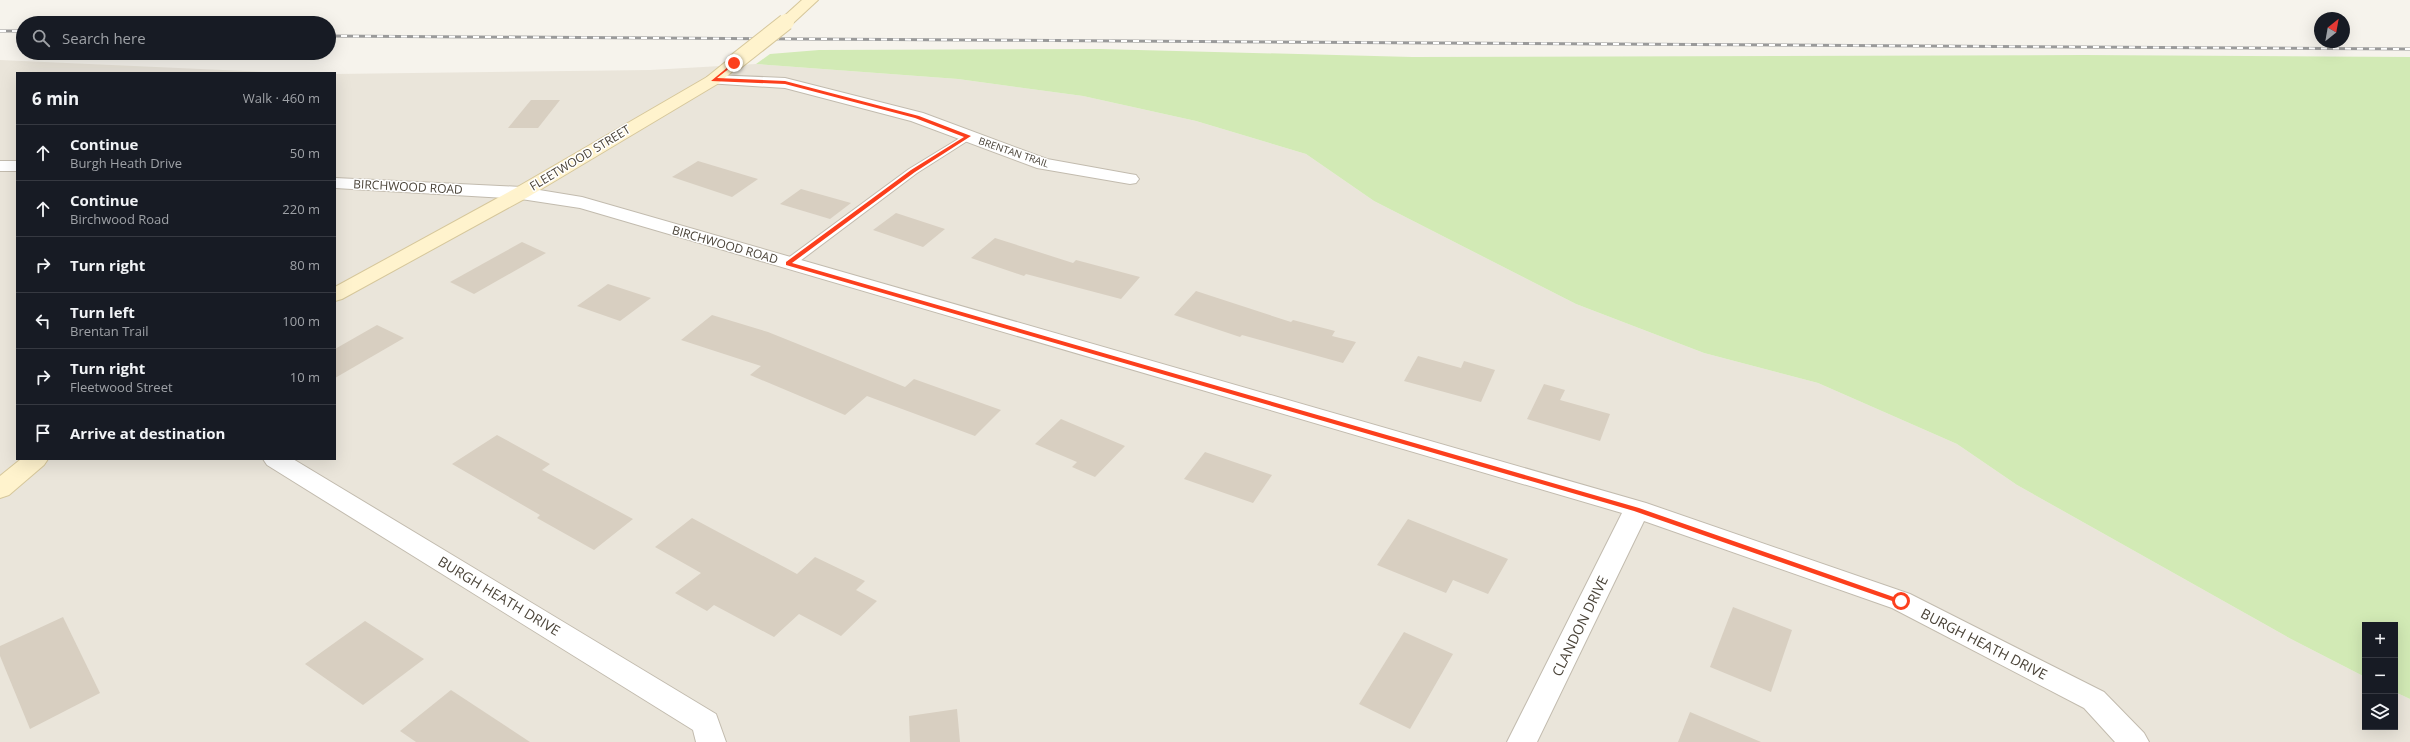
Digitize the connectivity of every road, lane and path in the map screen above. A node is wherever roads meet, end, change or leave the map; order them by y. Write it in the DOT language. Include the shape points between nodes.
graph roads {
  1 [pos="811,0"];
  2 [pos="713,80"];
  3 [pos="968,136"];
  4 [pos="0,166"];
  5 [pos="16,166"];
  6 [pos="1130,179"];
  7 [pos="336,183"];
  8 [pos="521,193"];
  9 [pos="788,264"];
  10 [pos="336,294"];
  11 [pos="35,460"];
  12 [pos="277,460"];
  13 [pos="0,489"];
  14 [pos="1637,510"];
  15 [pos="711,742"];
  16 [pos="1522,742"];
  17 [pos="2134,742"];
  1 -- 2 [label="street, FLEETWOOD STREET, bridge"];
  2 -- 3 [label="street, BRENTAN TRAIL" via="785,83 917,117"];
  2 -- 8 [label="street, FLEETWOOD STREET"];
  3 -- 6 [label="street, BRENTAN TRAIL" via="1043,164"];
  3 -- 9 [label="lane" via="913,171"];
  4 -- 5 [label="street"];
  7 -- 8 [label="street, BIRCHWOOD ROAD"];
  8 -- 9 [label="street, BIRCHWOOD ROAD" via="582,203"];
  8 -- 10 [label="street, FLEETWOOD STREET"];
  9 -- 14 [label="street, BIRCHWOOD ROAD"];
  11 -- 13 [label="street"];
  12 -- 15 [label="street, BURGH HEATH DRIVE" via="706,722"];
  14 -- 16 [label="street, CLANDON DRIVE"];
  14 -- 17 [label="street, BURGH HEATH DRIVE" via="1901,601 2094,700"];
}
